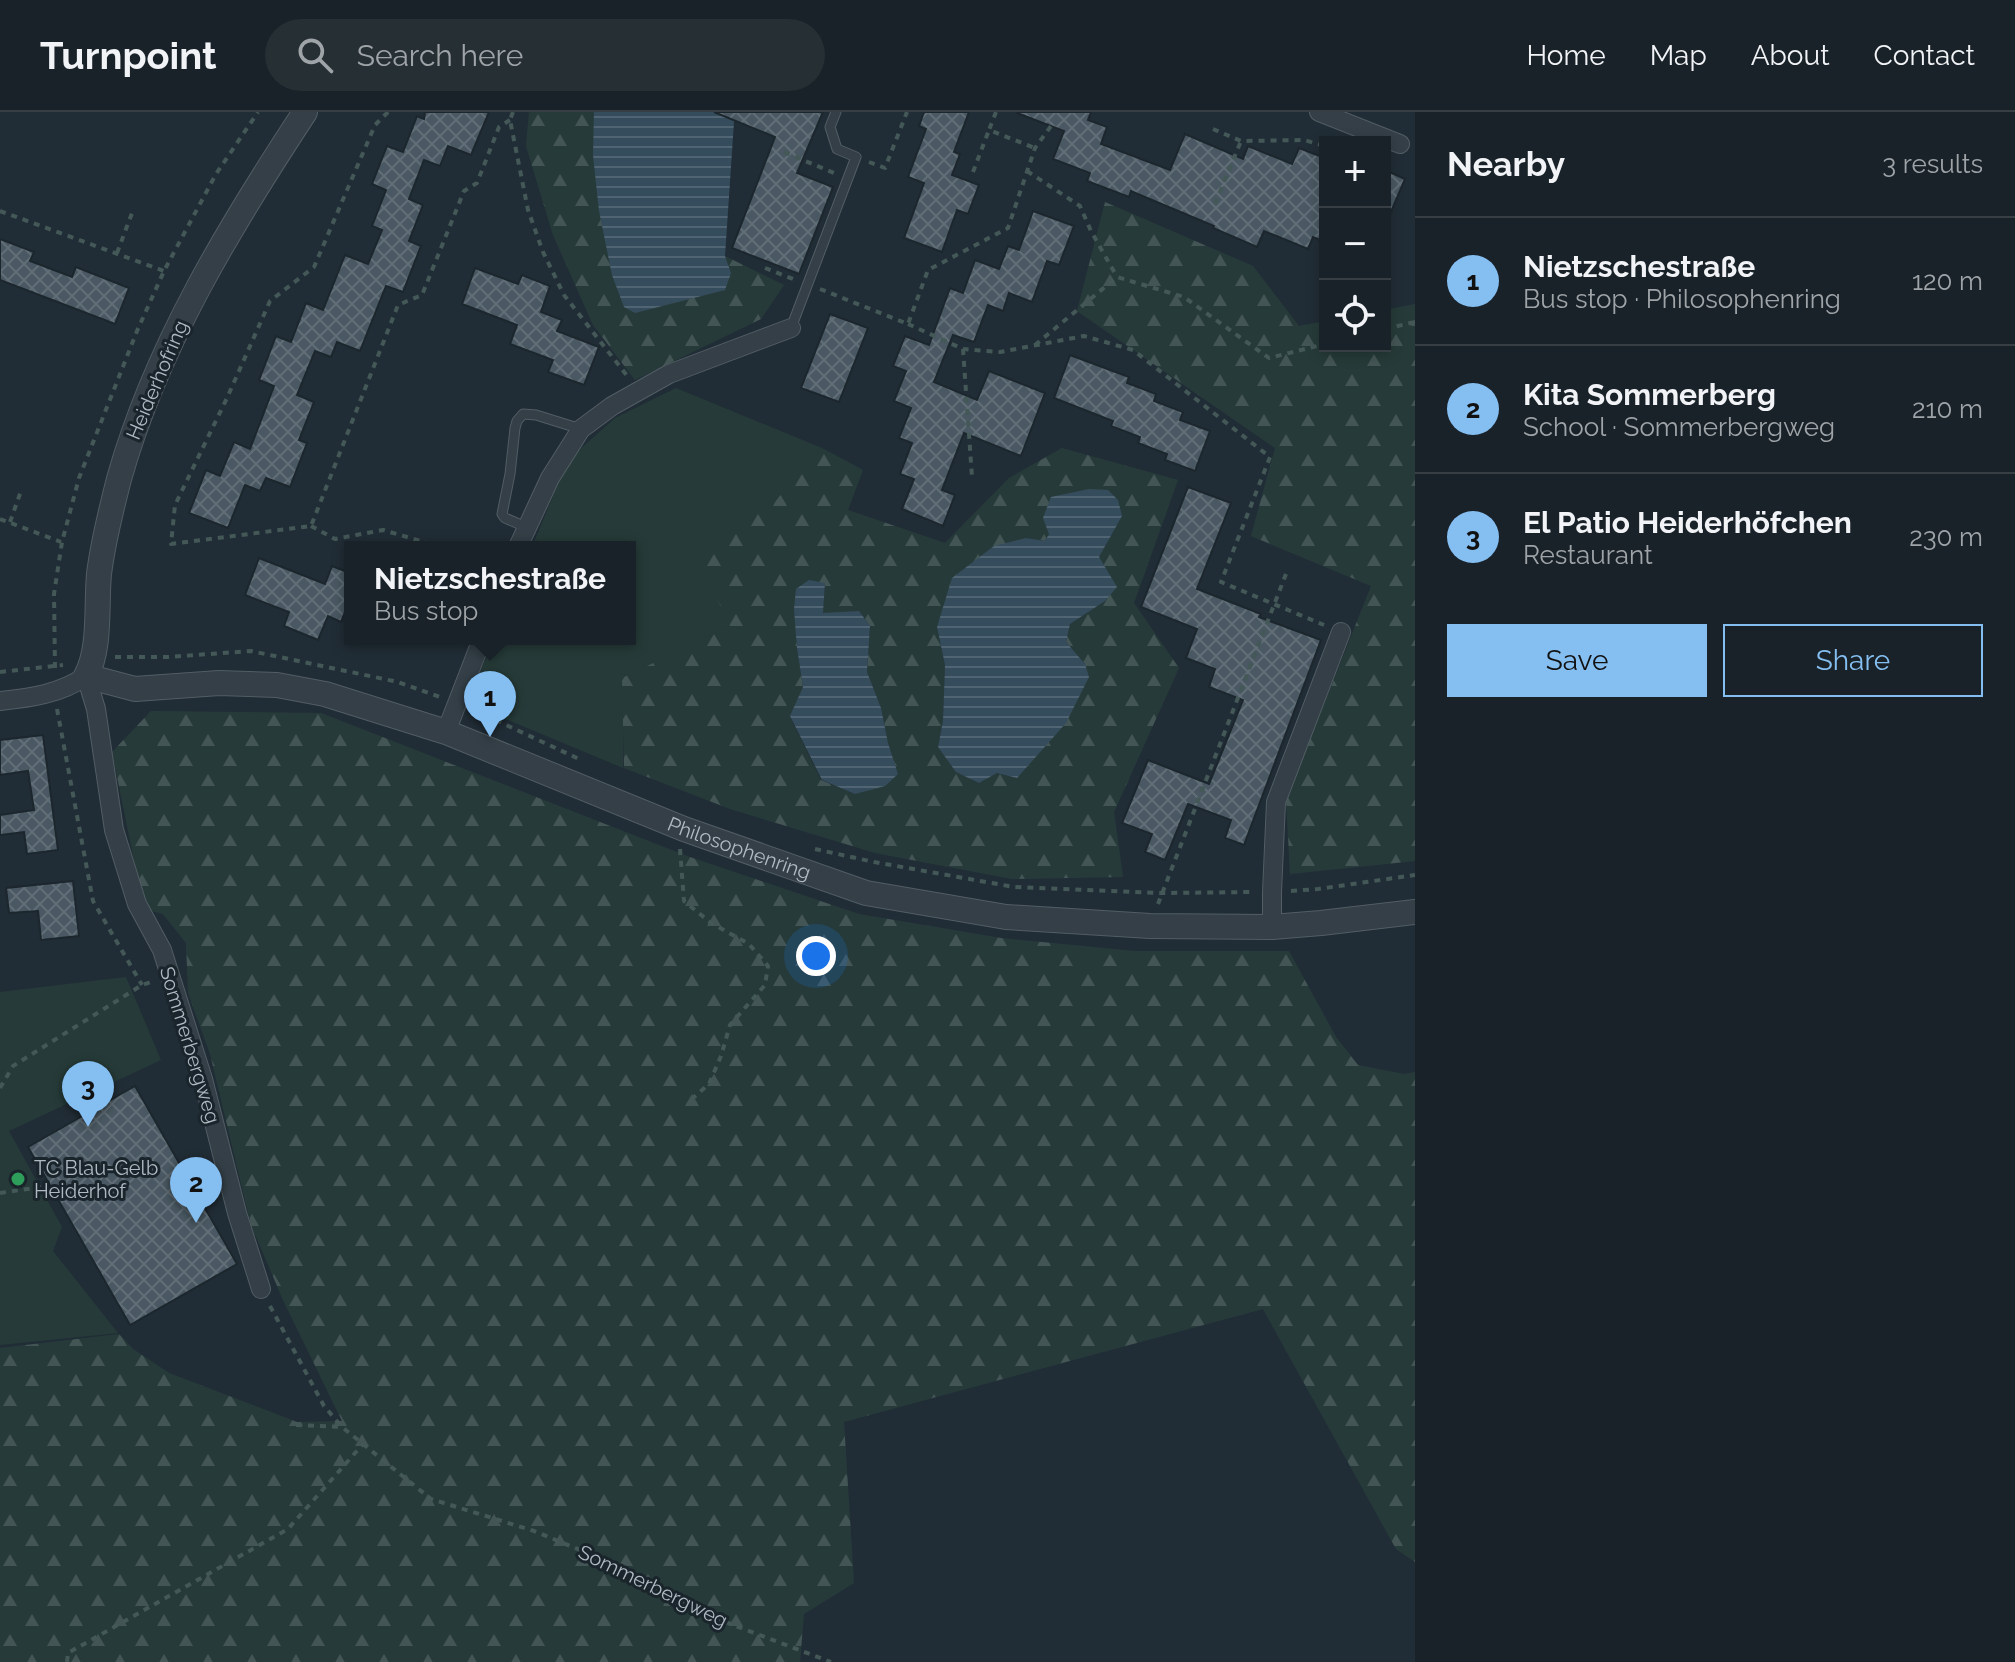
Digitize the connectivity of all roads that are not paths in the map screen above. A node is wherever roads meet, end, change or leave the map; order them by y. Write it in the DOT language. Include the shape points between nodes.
graph roads {
  1 [pos="305,112"];
  2 [pos="836,112"];
  3 [pos="1319,112"];
  4 [pos="1400,144"];
  5 [pos="791,328"];
  6 [pos="581,429"];
  7 [pos="526,527"];
  8 [pos="520,541"];
  9 [pos="1341,632"];
  10 [pos="480,645"];
  11 [pos="86,676"];
  12 [pos="0,701"];
  13 [pos="446,732"];
  14 [pos="1415,912"];
  15 [pos="1272,927"];
  16 [pos="261,1289"];
  1 -- 11 [label="street, Heiderhofring" via="188,307 134,431 108,525 94,657"];
  2 -- 5 [label="lane" via="830,127 837,149 856,157"];
  3 -- 4 [label="street"];
  5 -- 6 [label="street" via="669,374"];
  6 -- 7 [label="street"];
  6 -- 7 [label="lane" via="532,414 517,421 502,514"];
  7 -- 8 [label="street"];
  9 -- 15 [label="street" via="1276,802"];
  10 -- 13 [label="street"];
  11 -- 12 [label="street" via="56,691"];
  11 -- 13 [label="street, Philosophenring" via="135,689 277,685 325,694"];
  11 -- 16 [label="street, Sommerbergweg" via="114,830 137,904 162,950"];
  13 -- 15 [label="street, Philosophenring" via="684,829 866,893 1006,917"];
  14 -- 15 [label="street, Philosophenring"];
}
